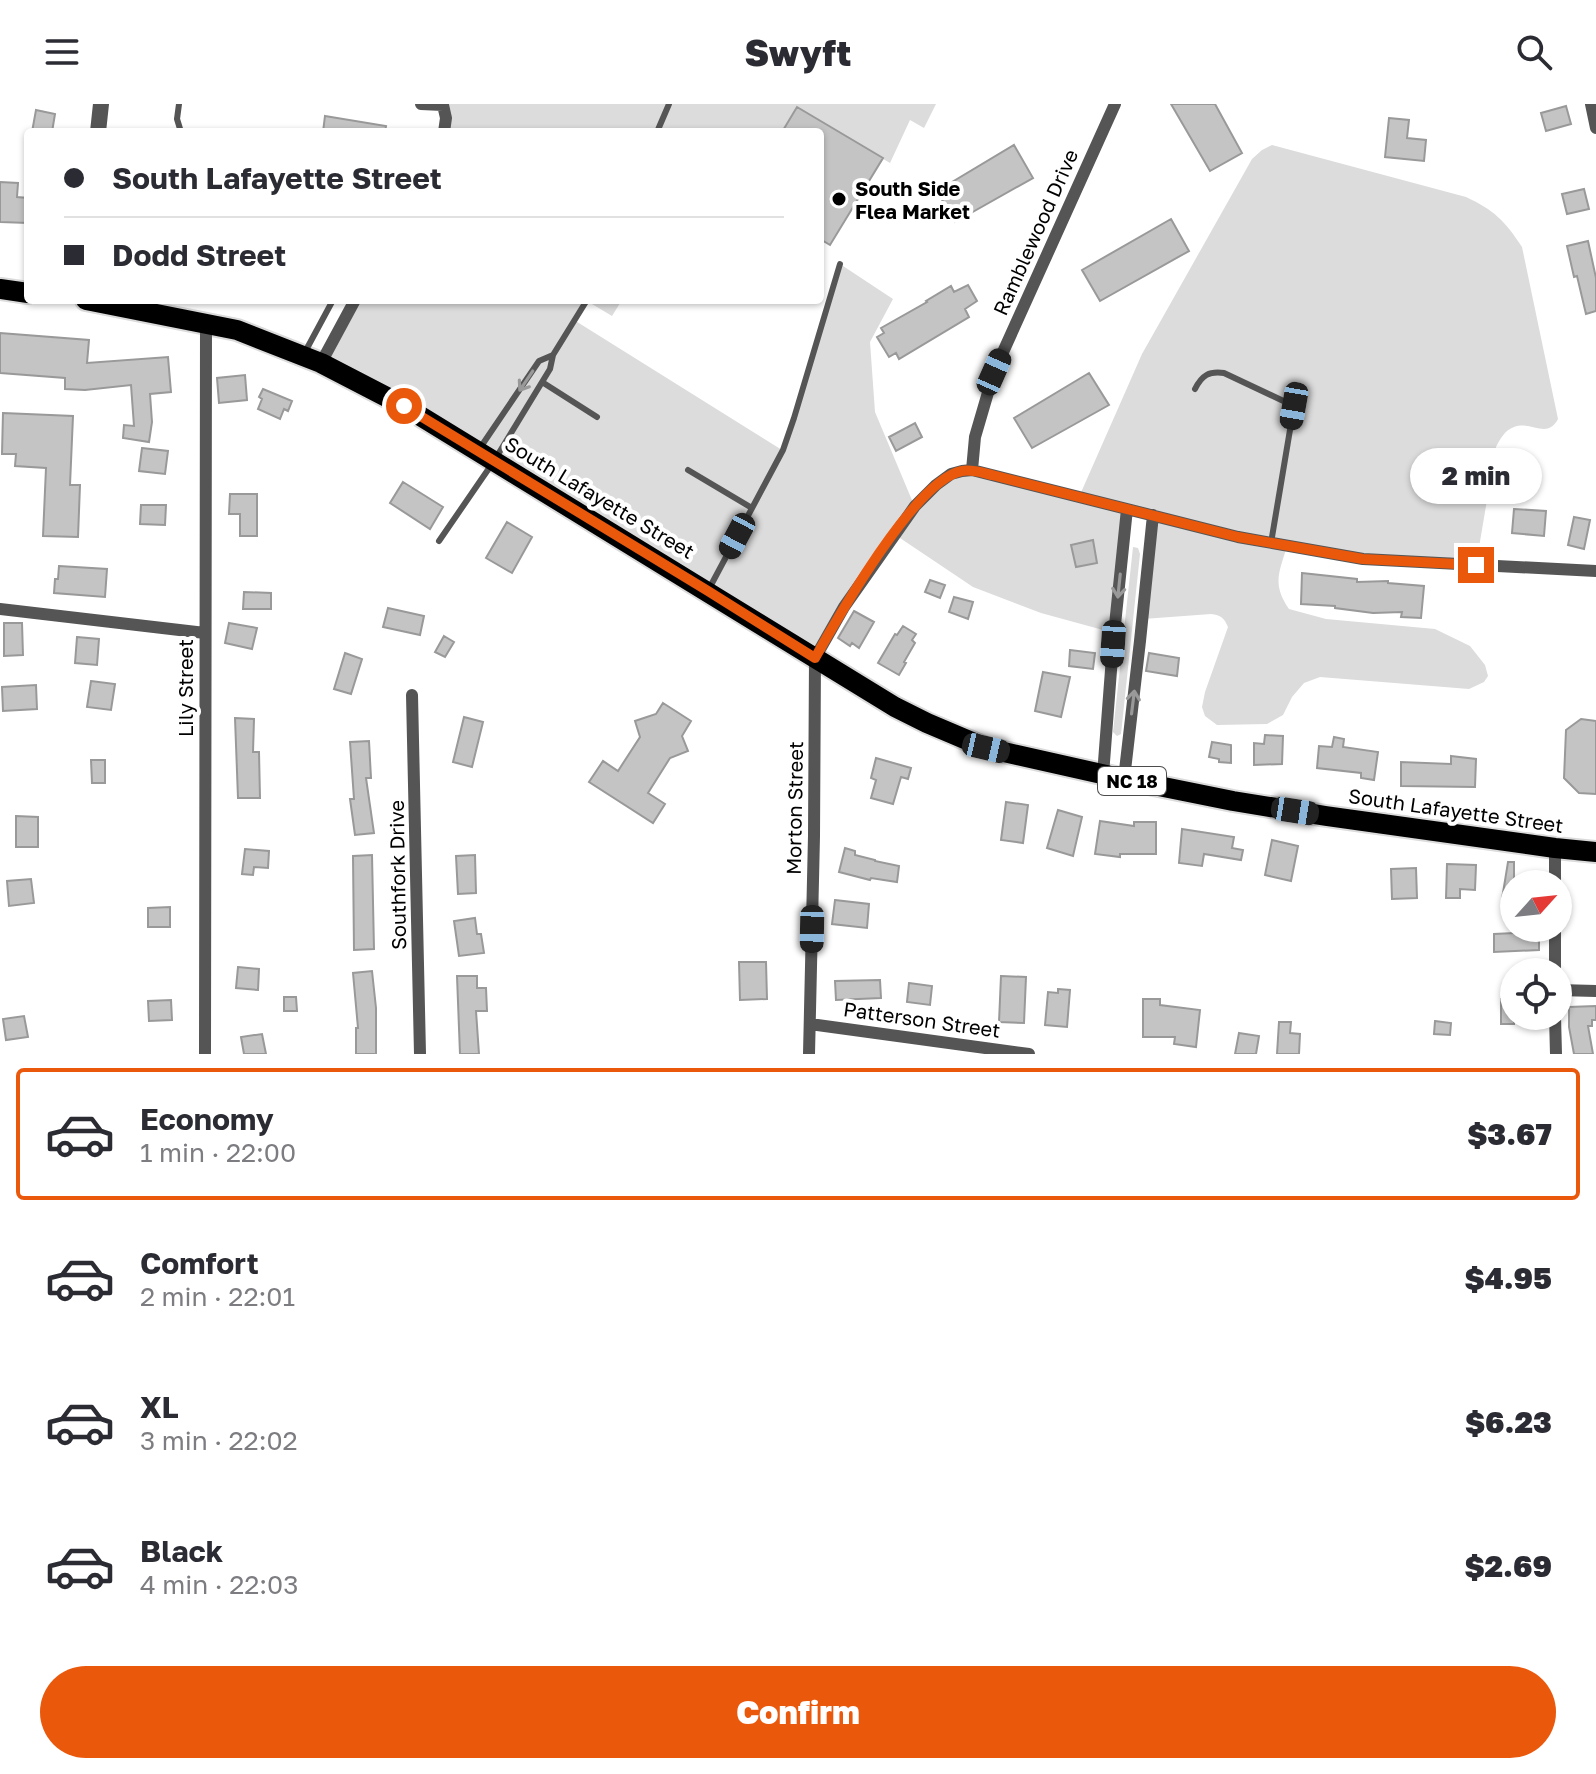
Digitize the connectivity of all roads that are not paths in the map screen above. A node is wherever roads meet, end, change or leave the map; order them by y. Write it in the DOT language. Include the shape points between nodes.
graph roads {
  1 [pos="101,104"];
  2 [pos="179,104"];
  3 [pos="421,104"];
  4 [pos="669,104"];
  5 [pos="1115,104"];
  6 [pos="1591,104"];
  7 [pos="443,105"];
  8 [pos="98,128"];
  9 [pos="180,128"];
  10 [pos="445,128"];
  11 [pos="659,128"];
  12 [pos="1596,128"];
  13 [pos="840,264"];
  14 [pos="0,289"];
  15 [pos="24,292"];
  16 [pos="107,304"];
  17 [pos="332,304"];
  18 [pos="352,304"];
  19 [pos="585,304"];
  20 [pos="206,323"];
  21 [pos="553,355"];
  22 [pos="312,359"];
  23 [pos="542,382"];
  24 [pos="1195,389"];
  25 [pos="597,417"];
  26 [pos="486,456"];
  27 [pos="688,470"];
  28 [pos="972,470"];
  29 [pos="752,508"];
  30 [pos="1127,509"];
  31 [pos="1153,515"];
  32 [pos="439,541"];
  33 [pos="1271,543"];
  34 [pos="1596,571"];
  35 [pos="708,591"];
  36 [pos="0,609"];
  37 [pos="205,633"];
  38 [pos="815,658"];
  39 [pos="412,695"];
  40 [pos="1103,775"];
  41 [pos="1124,779"];
  42 [pos="1555,848"];
  43 [pos="1596,852"];
  44 [pos="1555,870"];
  45 [pos="1572,990"];
  46 [pos="1596,991"];
  47 [pos="810,1024"];
  48 [pos="1555,1030"];
  49 [pos="205,1054"];
  50 [pos="420,1054"];
  51 [pos="809,1054"];
  52 [pos="1029,1054"];
  53 [pos="1556,1054"];
  1 -- 8 [label="street"];
  2 -- 9 [label="lane"];
  3 -- 7 [label="street"];
  4 -- 11 [label="lane"];
  5 -- 28 [label="street, Ramblewood Drive" via="994,372 975,437"];
  6 -- 12 [label="street"];
  7 -- 10 [label="street"];
  13 -- 29 [label="lane" via="783,450"];
  14 -- 15 [label="main road"];
  16 -- 20 [label="main road, South Lafayette Street / NC 18"];
  17 -- 22 [label="lane"];
  18 -- 22 [label="street"];
  19 -- 21 [label="lane"];
  20 -- 22 [label="main road, South Lafayette Street / NC 18"];
  20 -- 37 [label="street, Lily Street"];
  21 -- 23 [label="lane"];
  21 -- 26 [label="lane, one-way" via="539,361"];
  22 -- 26 [label="main road, South Lafayette Street / NC 18"];
  23 -- 25 [label="lane"];
  23 -- 26 [label="lane"];
  24 -- 33 [label="lane" via="1207,374 1224,373 1294,406"];
  26 -- 32 [label="lane"];
  26 -- 35 [label="main road, South Lafayette Street / NC 18"];
  27 -- 29 [label="lane"];
  28 -- 30 [label="street"];
  28 -- 38 [label="street" via="951,474 915,506"];
  29 -- 35 [label="lane"];
  30 -- 31 [label="street"];
  30 -- 40 [label="street, one-way"];
  31 -- 33 [label="street"];
  41 -- 31 [label="street, one-way"];
  33 -- 34 [label="street" via="1363,559"];
  35 -- 38 [label="main road, South Lafayette Street / NC 18"];
  36 -- 37 [label="street"];
  37 -- 49 [label="street, Lily Street"];
  38 -- 40 [label="main road, South Lafayette Street / NC 18" via="895,707 986,748"];
  38 -- 47 [label="street, Morton Street"];
  39 -- 50 [label="street, Southfork Drive"];
  40 -- 41 [label="main road, South Lafayette Street / NC 18"];
  41 -- 42 [label="main road, South Lafayette Street / NC 18" via="1311,814"];
  42 -- 43 [label="main road, South Lafayette Street / NC 18"];
  42 -- 44 [label="street"];
  45 -- 46 [label="street"];
  47 -- 51 [label="street, Morton Street"];
  47 -- 52 [label="street, Patterson Street"];
  48 -- 53 [label="street"];
}
